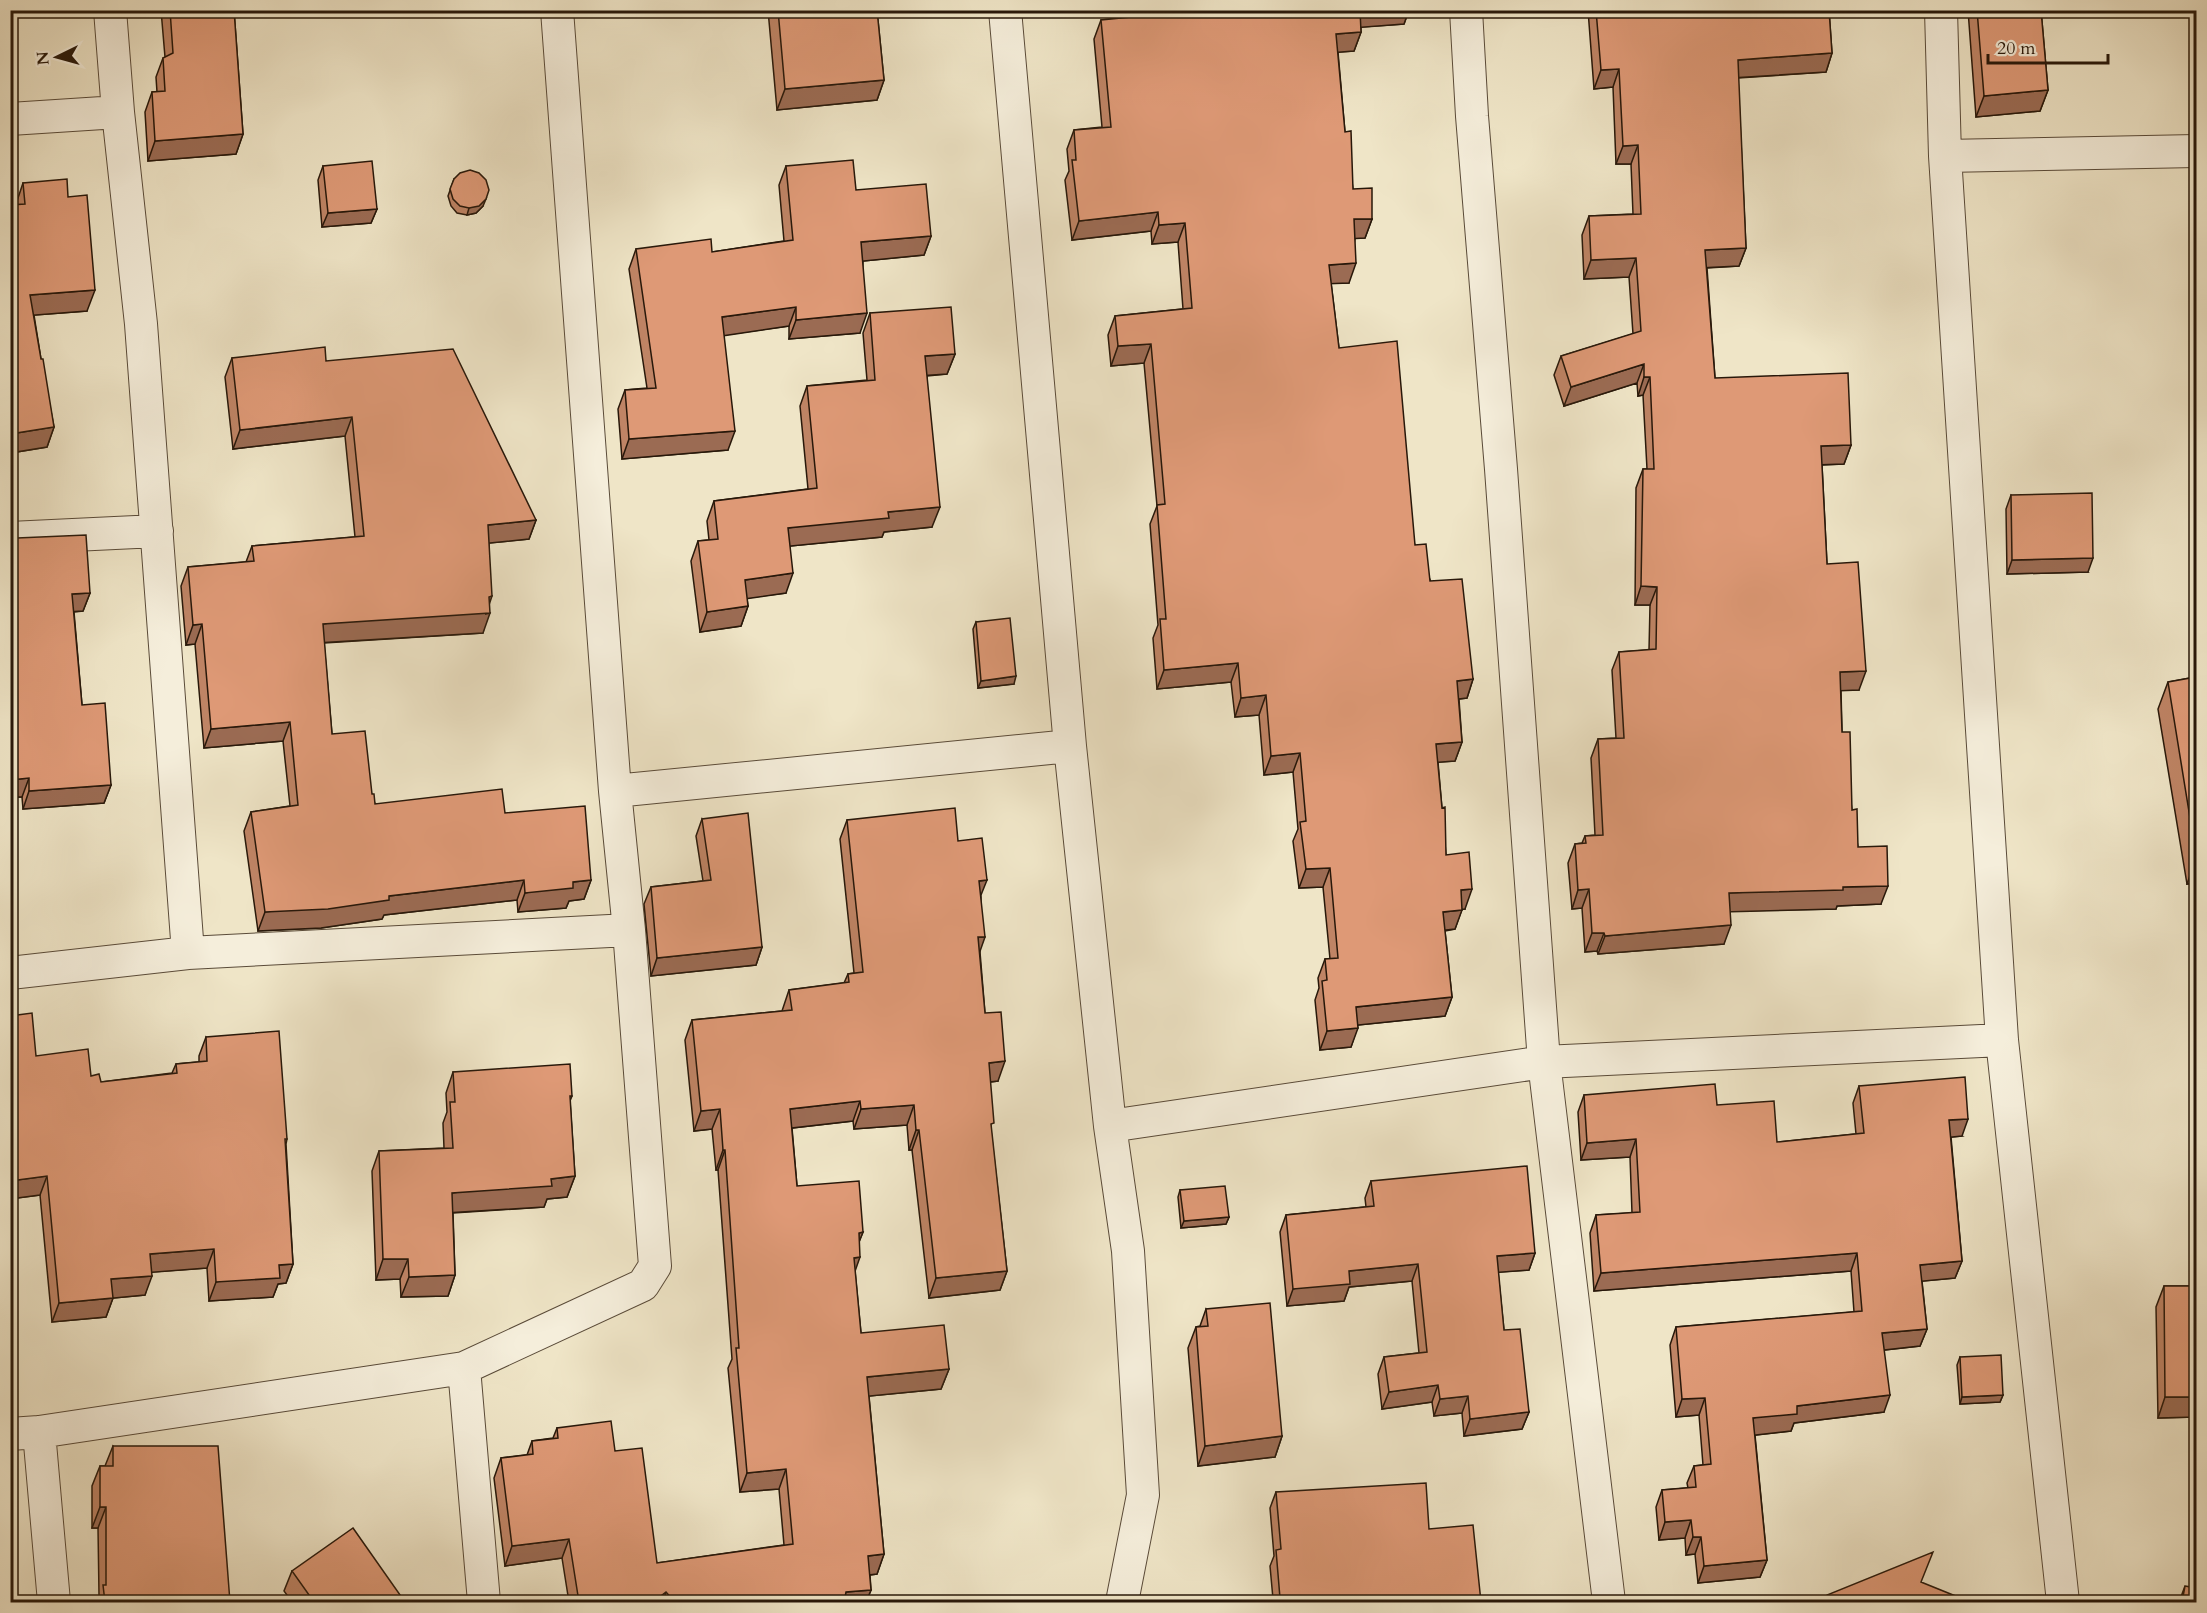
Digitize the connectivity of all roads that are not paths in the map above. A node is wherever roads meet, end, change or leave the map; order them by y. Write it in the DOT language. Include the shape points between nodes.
graph roads {
  1 [pos="110,10"];
  2 [pos="557,10"];
  3 [pos="1005,10"];
  4 [pos="1466,10"];
  5 [pos="1941,10"];
  6 [pos="118,112"];
  7 [pos="10,119"];
  8 [pos="2196,151"];
  9 [pos="1945,156"];
  10 [pos="157,531"];
  11 [pos="10,538"];
  12 [pos="1070,746"];
  13 [pos="615,791"];
  14 [pos="629,930"];
  15 [pos="188,953"];
  16 [pos="10,973"];
  17 [pos="2002,1040"];
  18 [pos="1544,1062"];
  19 [pos="1110,1126"];
  20 [pos="464,1368"];
  21 [pos="25,1433"];
  22 [pos="54,1602"];
  23 [pos="484,1602"];
  24 [pos="1122,1602"];
  25 [pos="1609,1602"];
  26 [pos="2063,1602"];
  1 -- 6 [label="street"];
  2 -- 13 [label="street"];
  3 -- 12 [label="street"];
  4 -- 18 [label="street"];
  5 -- 9 [label="street"];
  6 -- 7 [label="street"];
  6 -- 10 [label="street" via="141,324"];
  8 -- 9 [label="street"];
  9 -- 17 [label="street"];
  10 -- 11 [label="street"];
  10 -- 15 [label="street"];
  12 -- 13 [label="street"];
  12 -- 19 [label="street"];
  13 -- 14 [label="street"];
  14 -- 15 [label="street"];
  14 -- 20 [label="street" via="655,1266 643,1286"];
  15 -- 16 [label="street"];
  17 -- 18 [label="street"];
  17 -- 26 [label="street"];
  18 -- 19 [label="street"];
  18 -- 25 [label="street"];
  19 -- 24 [label="street" via="1128,1251 1143,1495"];
  20 -- 21 [label="street"];
  20 -- 23 [label="street"];
  21 -- 22 [label="street"];
}
